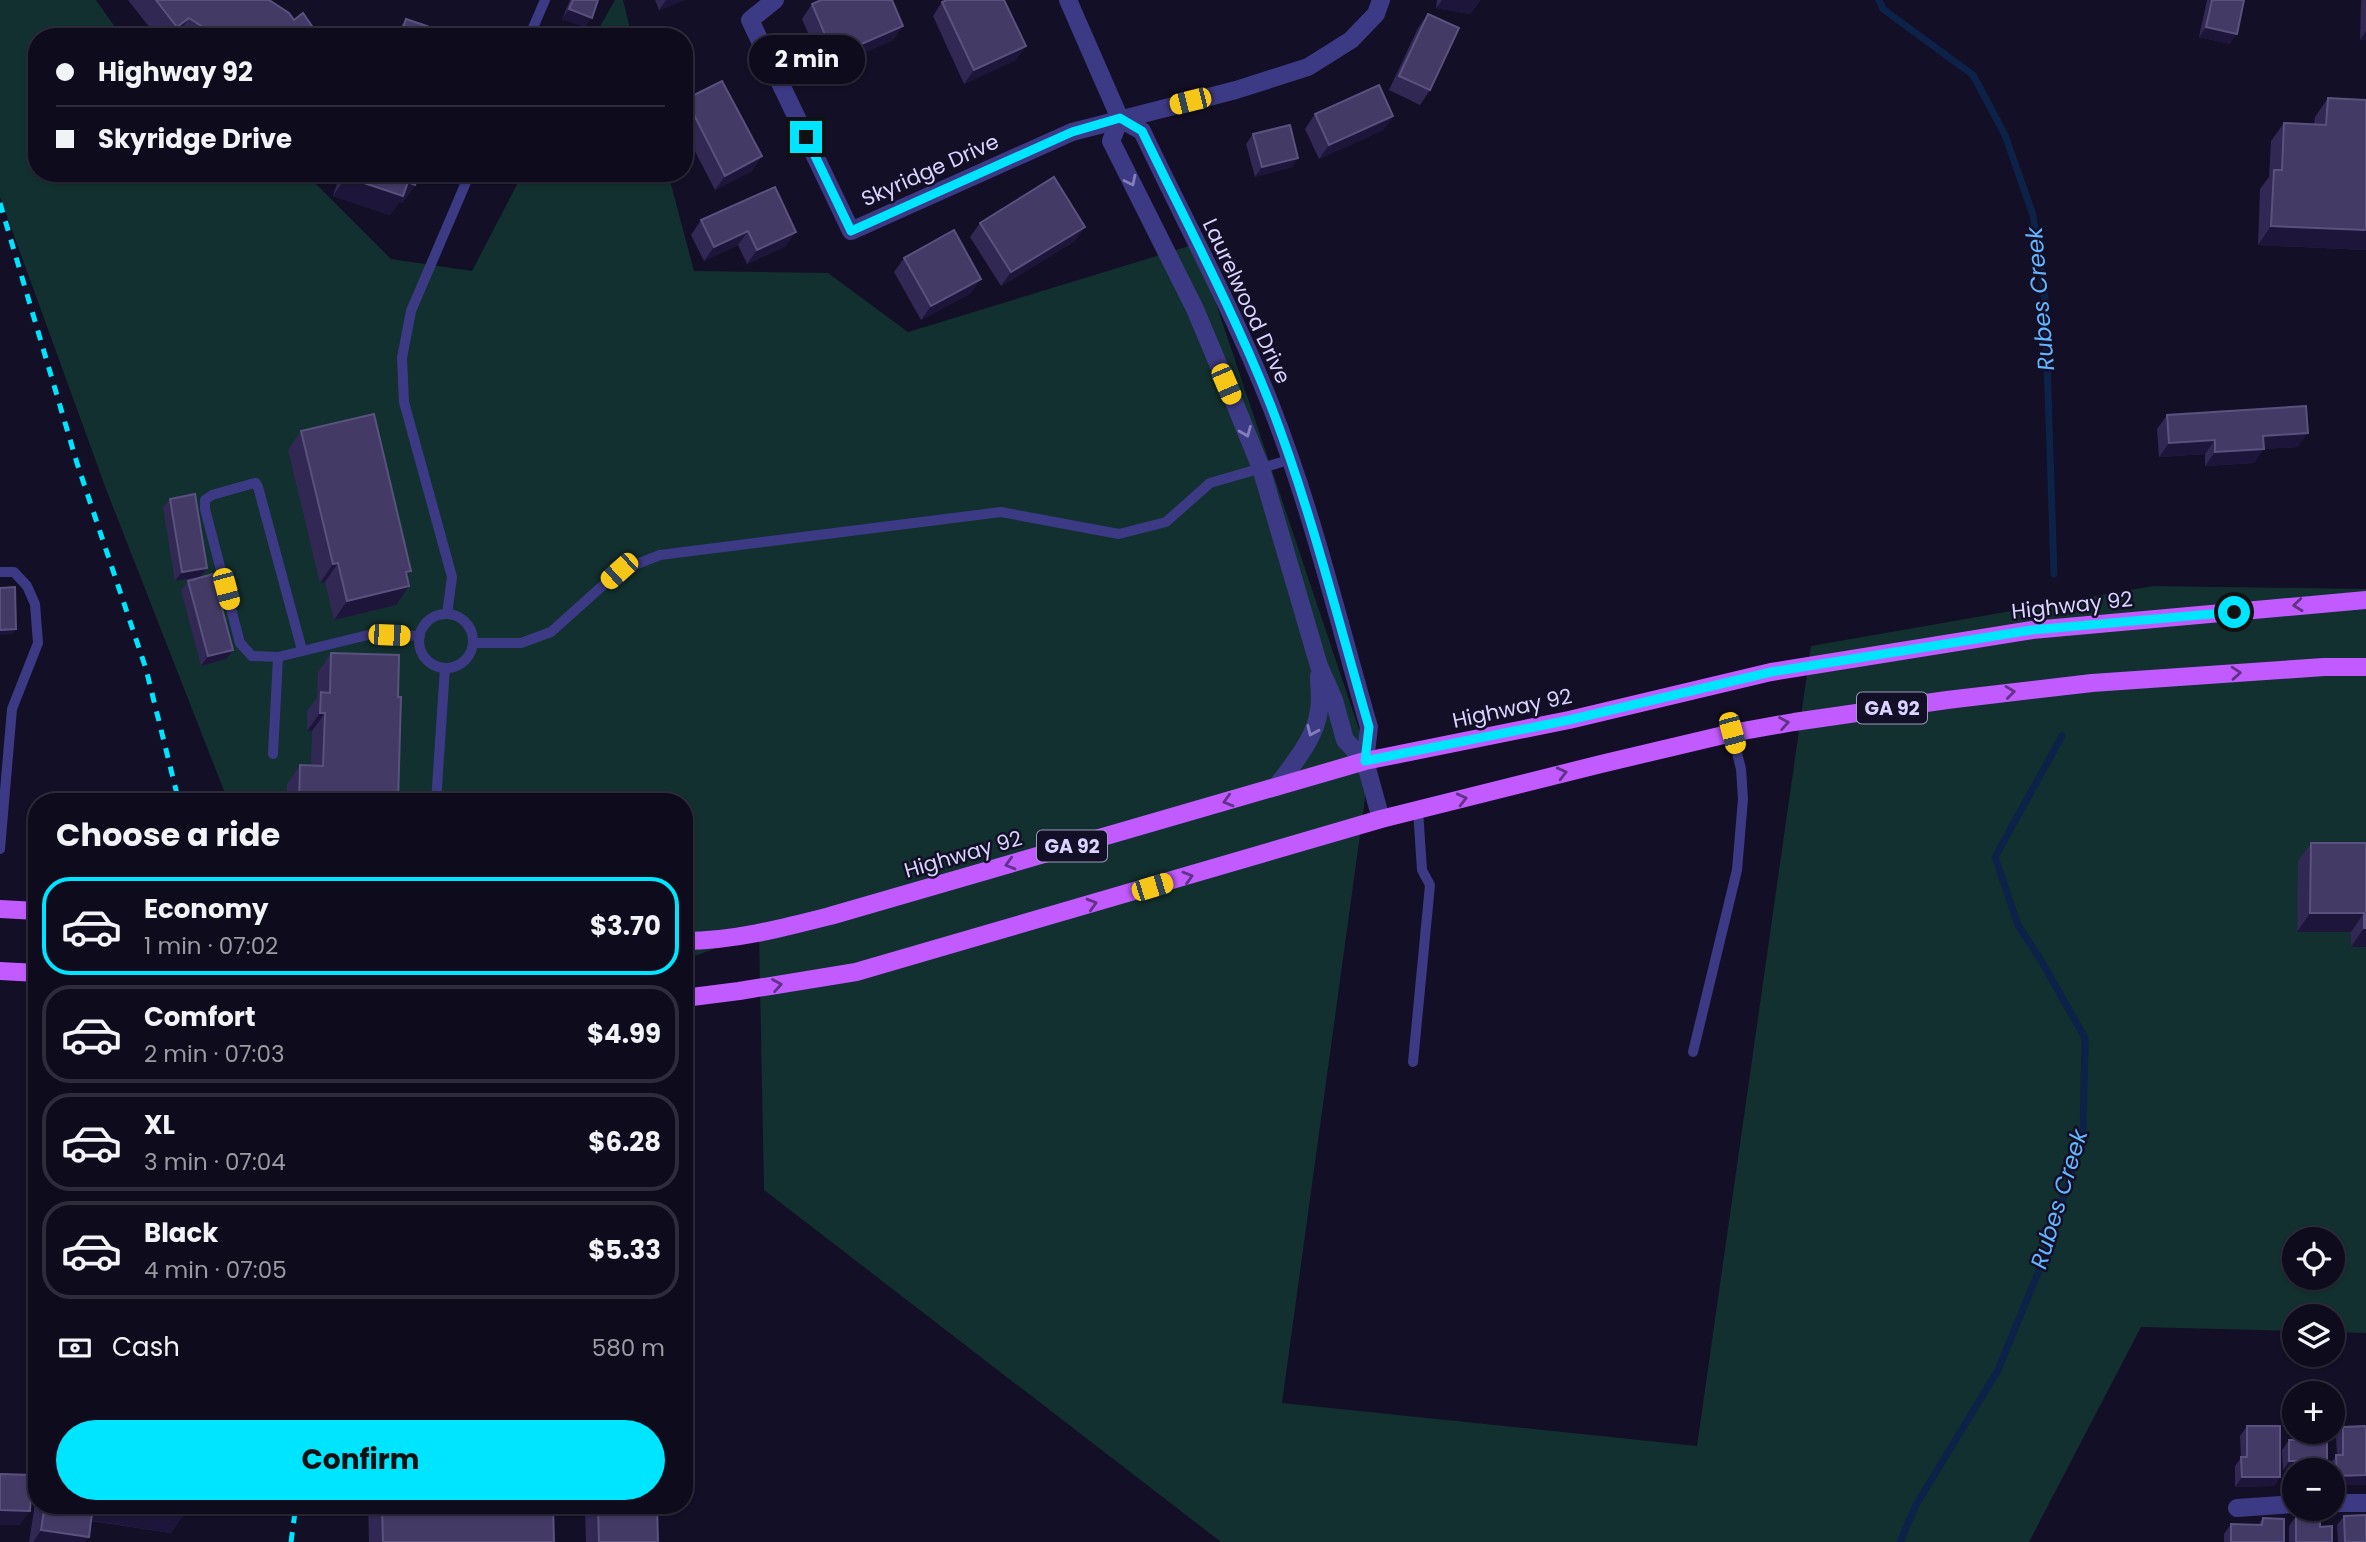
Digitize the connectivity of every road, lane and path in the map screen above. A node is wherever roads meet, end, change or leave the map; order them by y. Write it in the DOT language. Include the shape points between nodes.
graph roads {
  1 [pos="545,0"];
  2 [pos="775,0"];
  3 [pos="1068,0"];
  4 [pos="1381,0"];
  5 [pos="533,28"];
  6 [pos="1120,118"];
  7 [pos="466,182"];
  8 [pos="1289,460"];
  9 [pos="1261,468"];
  10 [pos="0,572"];
  11 [pos="2366,600"];
  12 [pos="447,614"];
  13 [pos="420,636"];
  14 [pos="473,643"];
  15 [pos="302,650"];
  16 [pos="278,657"];
  17 [pos="1319,666"];
  18 [pos="445,667"];
  19 [pos="2366,667"];
  20 [pos="1732,733"];
  21 [pos="273,754"];
  22 [pos="1365,761"];
  23 [pos="1276,787"];
  24 [pos="437,793"];
  25 [pos="1418,810"];
  26 [pos="1381,819"];
  27 [pos="0,849"];
  28 [pos="0,909"];
  29 [pos="28,911"];
  30 [pos="693,941"];
  31 [pos="0,971"];
  32 [pos="28,972"];
  33 [pos="693,997"];
  34 [pos="1693,1052"];
  35 [pos="1413,1062"];
  36 [pos="2345,1503"];
  37 [pos="2366,1503"];
  38 [pos="2282,1505"];
  39 [pos="2237,1508"];
  1 -- 5 [label="lane"];
  2 -- 6 [label="street, Skyridge Drive" via="750,20 851,231 1072,132"];
  3 -- 6 [label="street, Laurelwood Drive"];
  4 -- 6 [label="street" via="1376,14 1351,40 1308,67"];
  6 -- 8 [label="street, Laurelwood Drive" via="1142,131 1248,353"];
  6 -- 9 [label="street, Laurelwood Drive, one-way" via="1111,141 1195,309"];
  7 -- 12 [label="lane" via="411,311 402,358 404,402 452,577"];
  8 -- 9 [label="lane"];
  8 -- 22 [label="street, Laurelwood Drive" via="1369,727"];
  9 -- 14 [label="lane" via="1210,483 1166,522 1119,534 1001,512 660,555 619,571 551,632 521,643"];
  9 -- 17 [label="street, Laurelwood Drive"];
  10 -- 27 [label="lane" via="14,572 27,586 38,643 12,709"];
  11 -- 22 [label="main road, Highway 92 / GA 92, one-way" via="2006,634 1771,672 1569,720"];
  12 -- 13 [label="lane" via="428,621"];
  12 -- 14 [label="lane" via="463,619"];
  13 -- 15 [label="lane" via="372,634"];
  13 -- 18 [label="lane" via="427,659"];
  14 -- 18 [label="lane" via="465,660"];
  15 -- 16 [label="lane"];
  15 -- 16 [label="lane" via="256,483 212,495 205,500 205,509 240,643 252,656"];
  16 -- 21 [label="lane"];
  17 -- 22 [label="street, Laurelwood Drive" via="1345,740"];
  17 -- 23 [label="street, Laurelwood Drive, one-way" via="1316,723"];
  18 -- 24 [label="lane"];
  20 -- 19 [label="main road, GA 92, one-way" via="2092,682"];
  25 -- 20 [label="main road, GA 92, one-way"];
  20 -- 34 [label="lane" via="1743,799 1737,870"];
  22 -- 23 [label="main road, Highway 92 / GA 92"];
  22 -- 26 [label="street, Laurelwood Drive"];
  23 -- 30 [label="main road, Highway 92 / GA 92, one-way" via="830,916 779,929"];
  25 -- 26 [label="main road, GA 92"];
  25 -- 35 [label="lane" via="1422,870 1430,885"];
  33 -- 26 [label="main road, GA 92, one-way" via="856,972"];
  28 -- 29 [label="main road"];
  31 -- 32 [label="main road"];
  36 -- 37 [label="street"];
  38 -- 39 [label="street"];
}
